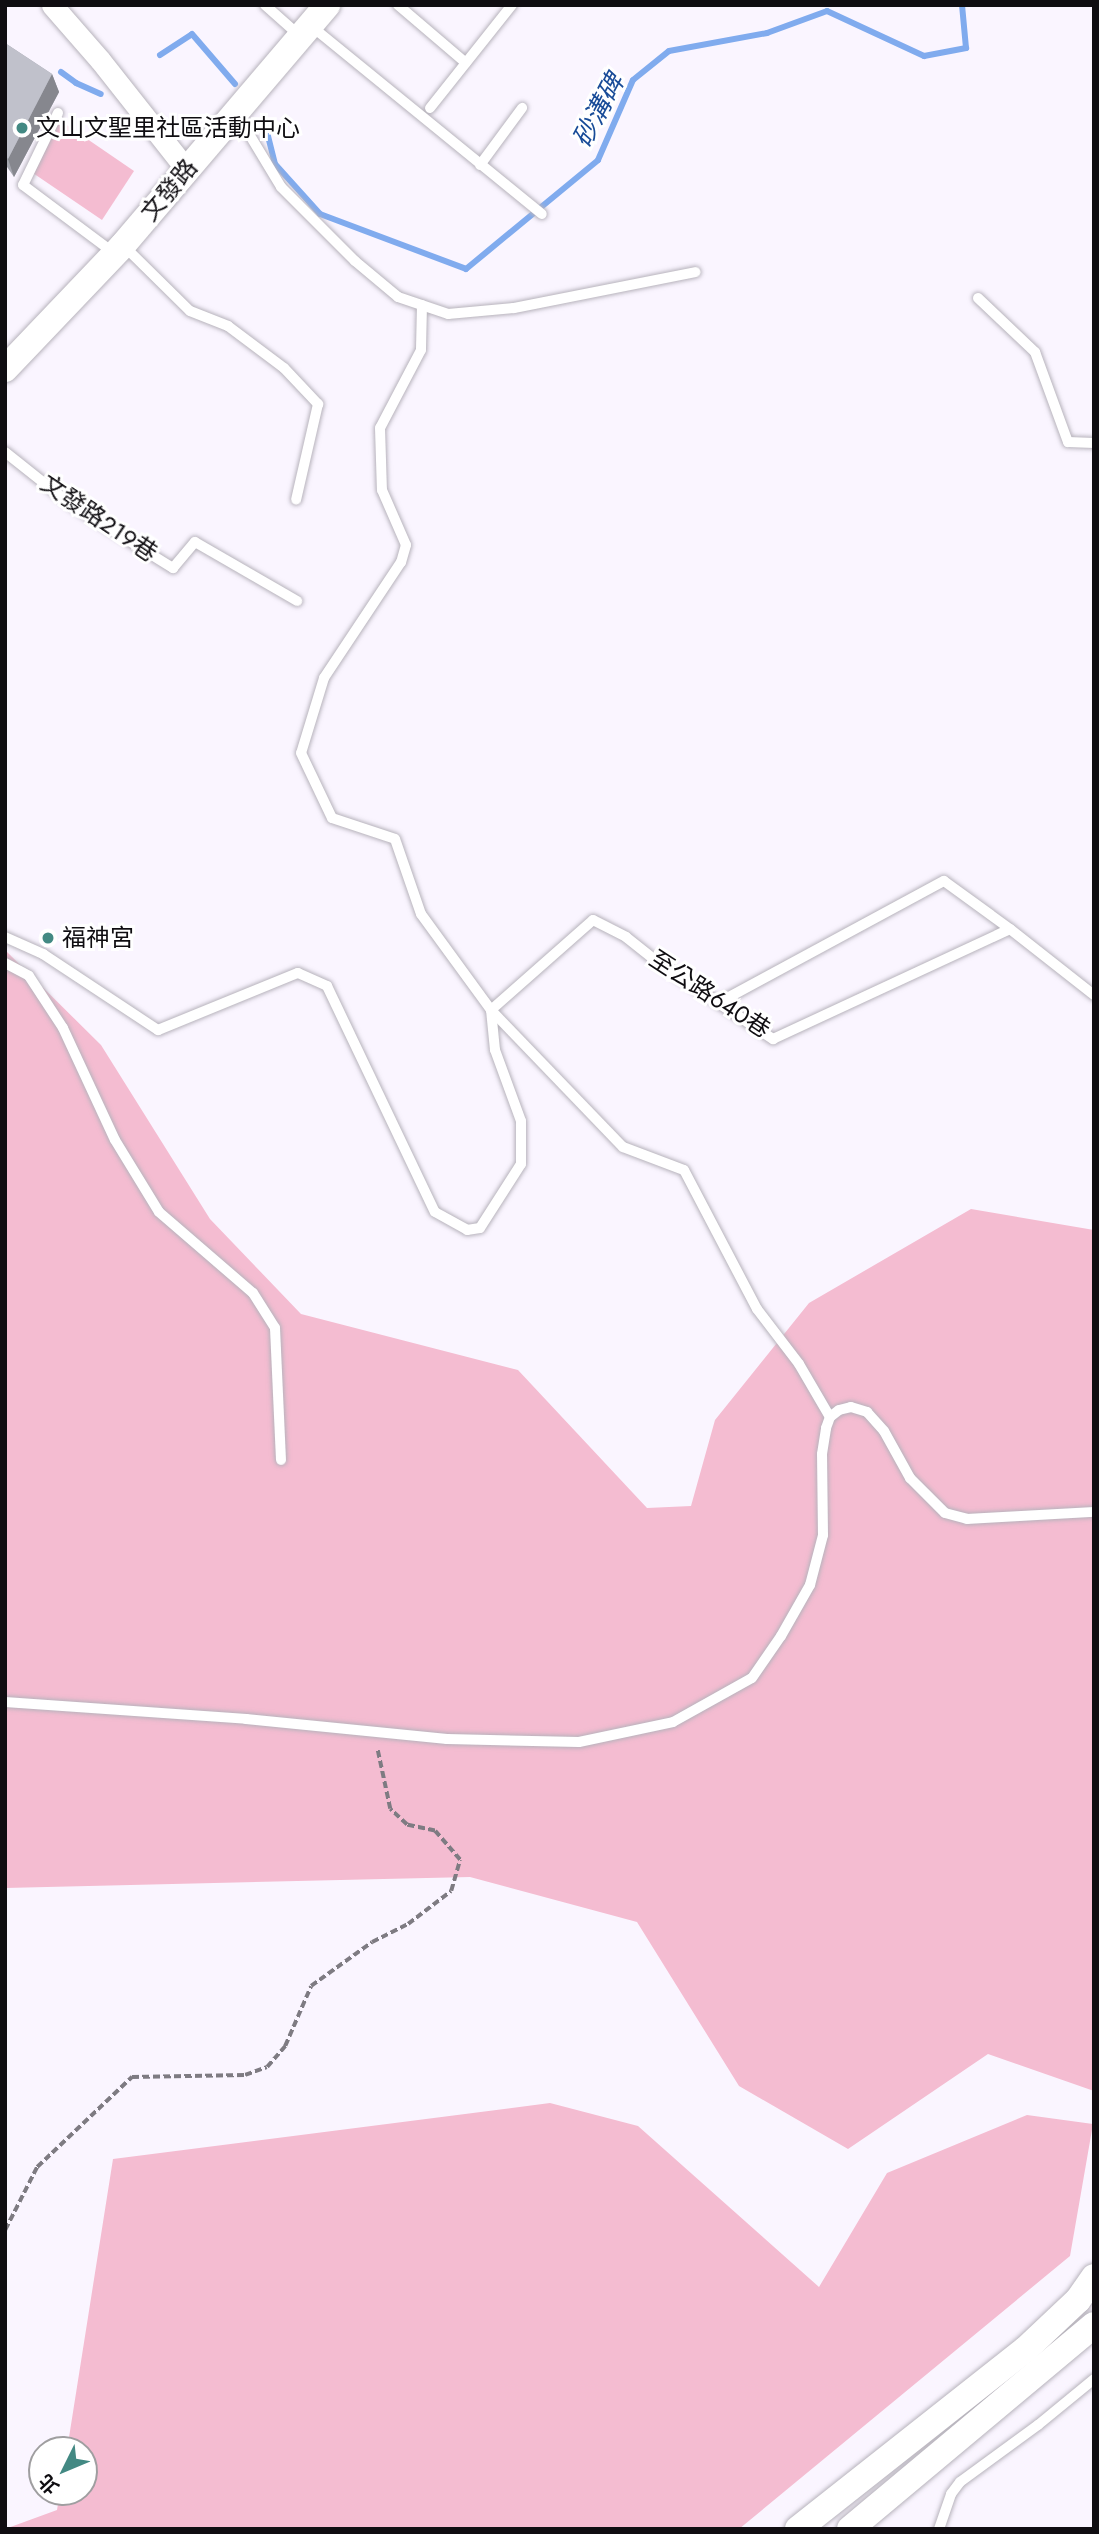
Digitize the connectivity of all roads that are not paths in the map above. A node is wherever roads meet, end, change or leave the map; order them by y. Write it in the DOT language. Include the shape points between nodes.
graph roads {
  1 [pos="265,5"];
  2 [pos="398,5"];
  3 [pos="512,5"];
  4 [pos="59,7"];
  5 [pos="313,22"];
  6 [pos="466,63"];
  7 [pos="522,107"];
  8 [pos="430,108"];
  9 [pos="236,112"];
  10 [pos="58,113"];
  11 [pos="480,165"];
  12 [pos="187,170"];
  13 [pos="542,214"];
  14 [pos="119,250"];
  15 [pos="695,272"];
  16 [pos="978,298"];
  17 [pos="422,305"];
  18 [pos="5,369"];
  19 [pos="1094,443"];
  20 [pos="5,452"];
  21 [pos="296,500"];
  22 [pos="297,601"];
  23 [pos="1010,929"];
  24 [pos="5,937"];
  25 [pos="5,963"];
  26 [pos="1094,995"];
  27 [pos="718,1003"];
  28 [pos="491,1010"];
  29 [pos="830,1417"];
  30 [pos="281,1460"];
  31 [pos="1094,1512"];
  32 [pos="5,1702"];
  33 [pos="1094,2277"];
  34 [pos="1094,2325"];
  35 [pos="1094,2379"];
  36 [pos="797,2529"];
  37 [pos="850,2529"];
  38 [pos="939,2529"];
  1 -- 5 [label="lane"];
  2 -- 6 [label="lane"];
  3 -- 6 [label="lane"];
  4 -- 12 [label="street"];
  5 -- 9 [label="street, 文發路"];
  5 -- 11 [label="lane"];
  6 -- 8 [label="lane"];
  7 -- 11 [label="lane"];
  9 -- 12 [label="street, 文發路"];
  9 -- 17 [label="lane" via="281,187 398,297"];
  10 -- 14 [label="lane" via="23,185"];
  11 -- 13 [label="lane"];
  12 -- 14 [label="street, 文發路"];
  14 -- 18 [label="street, 文發路"];
  14 -- 21 [label="lane" via="190,311 228,326 285,368 318,404"];
  15 -- 17 [label="lane" via="514,308 448,314"];
  16 -- 19 [label="lane" via="1035,352 1068,442"];
  17 -- 28 [label="lane" via="421,349 380,428 382,490 406,545 401,562 324,678 301,753 331,818 395,839 421,914"];
  20 -- 22 [label="lane, 文發路219巷" via="73,506 173,568 195,542"];
  23 -- 26 [label="lane"];
  23 -- 27 [label="lane, 至公路640巷" via="773,1039"];
  23 -- 27 [label="lane" via="944,881"];
  24 -- 28 [label="lane" via="43,954 158,1030 298,973 327,986 435,1212 467,1230 480,1228 521,1164 521,1121 495,1050"];
  25 -- 30 [label="lane" via="29,976 63,1028 114,1140 159,1212 253,1293 275,1328"];
  27 -- 28 [label="lane, 至公路640巷" via="626,937 593,920"];
  28 -- 29 [label="lane" via="623,1147 684,1170 757,1309 799,1364"];
  29 -- 31 [label="lane" via="851,1407 867,1412 884,1431 910,1478 946,1513 967,1519"];
  29 -- 32 [label="lane" via="822,1454 823,1535 810,1585 752,1678 673,1722 579,1742 447,1739"];
  33 -- 36 [label="street" via="1078,2300 1026,2349"];
  34 -- 37 [label="street"];
  35 -- 38 [label="lane" via="960,2482"];
}
